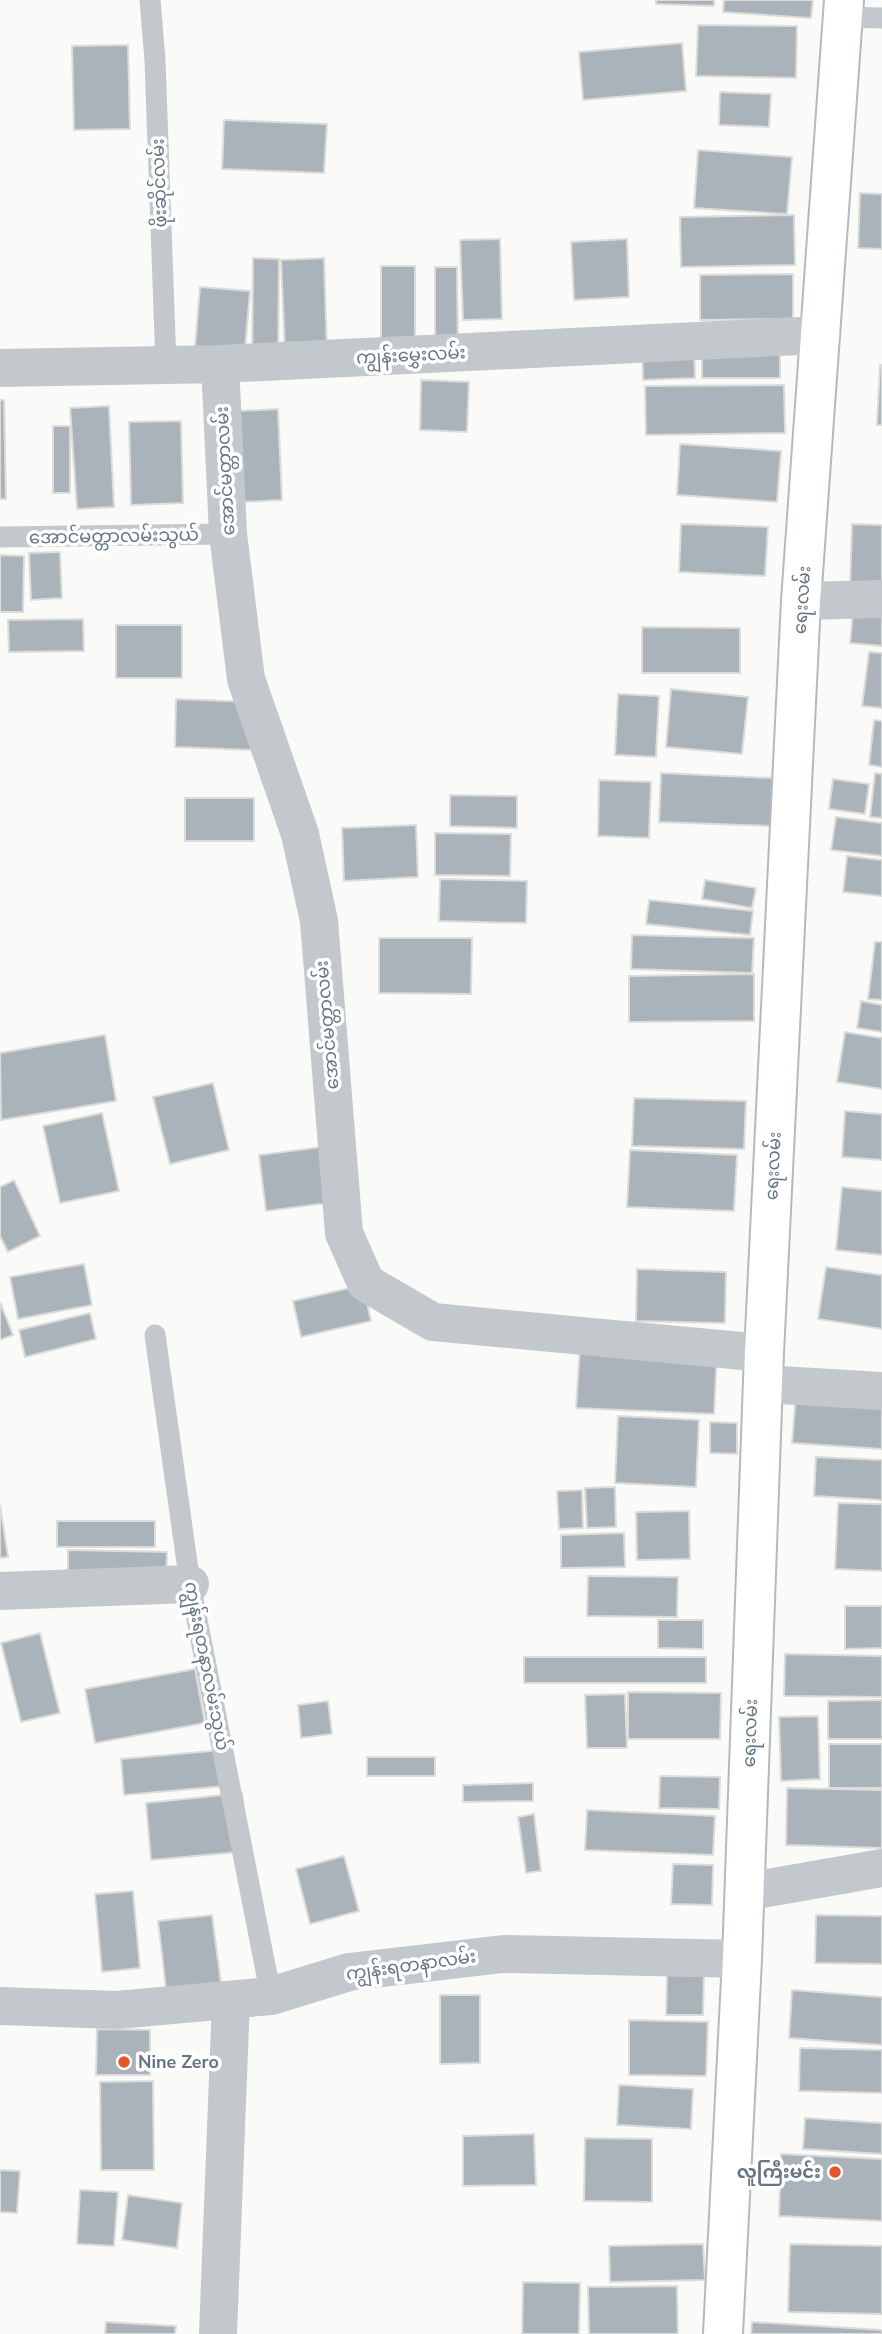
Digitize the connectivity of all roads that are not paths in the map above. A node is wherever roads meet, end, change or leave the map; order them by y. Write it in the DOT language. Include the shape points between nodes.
graph roads {
  1 [pos="150,0"];
  2 [pos="843,8"];
  3 [pos="882,18"];
  4 [pos="821,335"];
  5 [pos="220,364"];
  6 [pos="166,366"];
  7 [pos="0,368"];
  8 [pos="228,534"];
  9 [pos="0,537"];
  10 [pos="882,599"];
  11 [pos="801,601"];
  12 [pos="155,1335"];
  13 [pos="764,1368"];
  14 [pos="882,1391"];
  15 [pos="190,1584"];
  16 [pos="0,1591"];
  17 [pos="882,1868"];
  18 [pos="745,1892"];
  19 [pos="742,1959"];
  20 [pos="271,1996"];
  21 [pos="230,2000"];
  22 [pos="0,2006"];
  23 [pos="218,2334"];
  24 [pos="723,2334"];
  1 -- 6 [label="lane, ဖိုးဆိုင်လမ်း"];
  2 -- 3 [label="lane"];
  2 -- 4 [label="street, ရေးလမ်း"];
  4 -- 5 [label="street, ကျွန်းမွှေးလမ်း"];
  4 -- 11 [label="street, ရေးလမ်း"];
  5 -- 6 [label="street, ကျွန်းမွှေးလမ်း"];
  5 -- 8 [label="street, အောင်မတ္တာလမ်း"];
  6 -- 7 [label="street, ကျွန်းမွှေးလမ်း"];
  8 -- 9 [label="lane, အောင်မတ္တာလမ်းသွယ်"];
  8 -- 13 [label="street, အောင်မတ္တာလမ်း" via="246,678 300,834 319,921 344,1233 366,1283 433,1322"];
  10 -- 11 [label="street"];
  11 -- 13 [label="street, ရေးလမ်း"];
  12 -- 15 [label="lane, ကျွန်းရတနာလမ်းသွယ်"];
  13 -- 14 [label="street, အောင်မတ္တာလမ်း"];
  13 -- 18 [label="street, ရေးလမ်း"];
  15 -- 16 [label="street"];
  15 -- 20 [label="lane, ကျွန်းရတနာလမ်းသွယ်"];
  17 -- 18 [label="street"];
  18 -- 19 [label="street, ရေးလမ်း"];
  19 -- 20 [label="street, ကျွန်းရတနာလမ်း" via="503,1954 349,1972"];
  19 -- 24 [label="street, ရေးလမ်း"];
  20 -- 21 [label="street, ကျွန်းရတနာလမ်း"];
  21 -- 22 [label="street, ကျွန်းရတနာလမ်း" via="117,2010"];
  21 -- 23 [label="street"];
}
